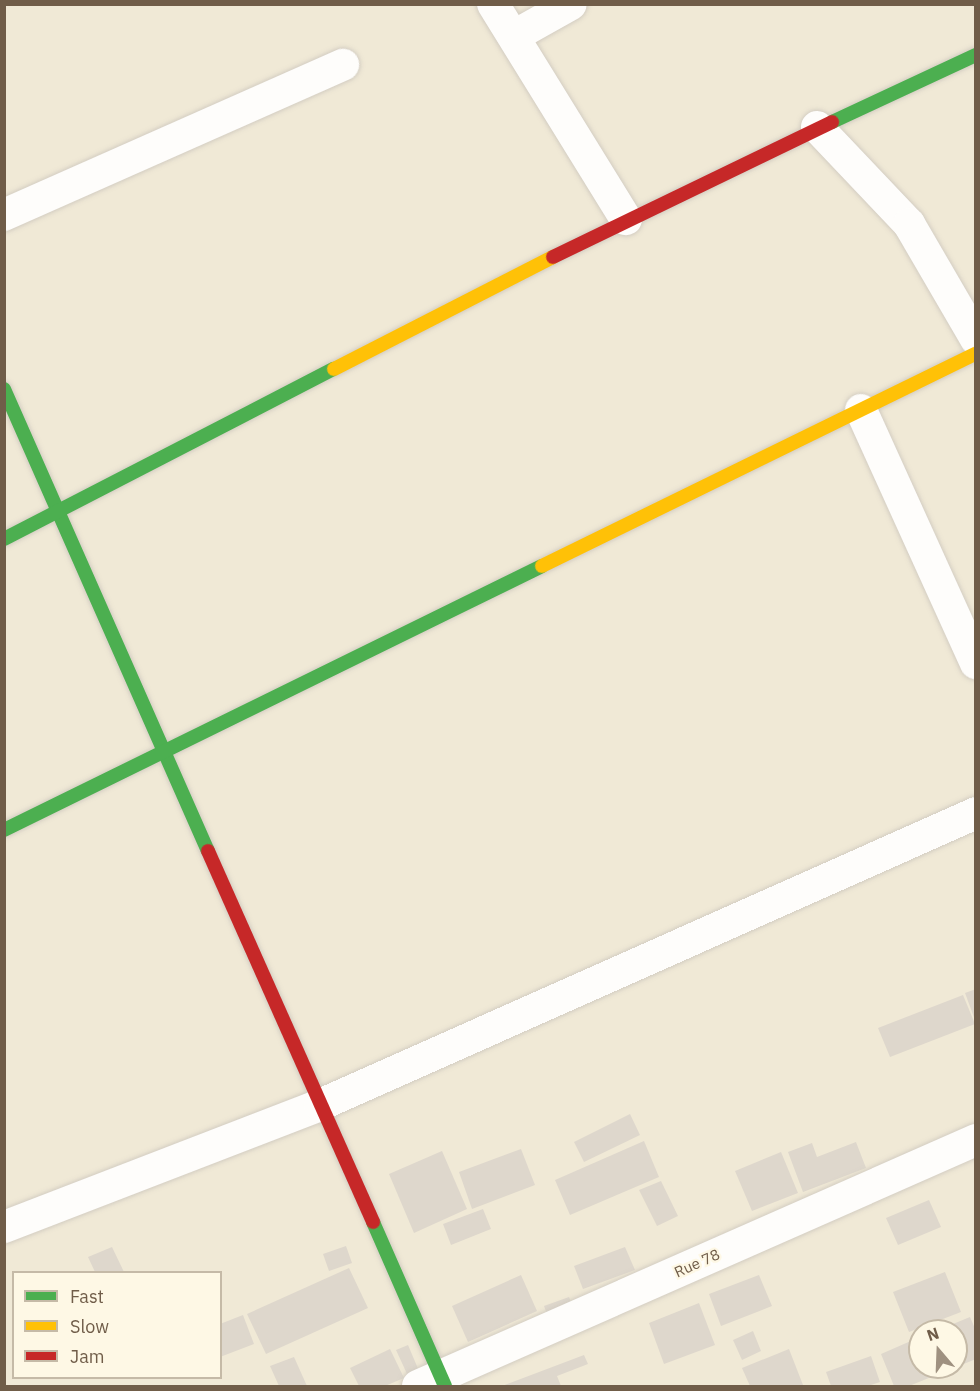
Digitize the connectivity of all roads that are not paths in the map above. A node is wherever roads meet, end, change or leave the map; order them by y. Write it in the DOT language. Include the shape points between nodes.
graph roads {
  1 [pos="493,4"];
  2 [pos="571,4"];
  3 [pos="514,36"];
  4 [pos="975,55"];
  5 [pos="344,65"];
  6 [pos="817,127"];
  7 [pos="4,215"];
  8 [pos="626,219"];
  9 [pos="975,339"];
  10 [pos="975,353"];
  11 [pos="4,389"];
  12 [pos="861,410"];
  13 [pos="61,512"];
  14 [pos="4,539"];
  15 [pos="975,663"];
  16 [pos="164,752"];
  17 [pos="975,813"];
  18 [pos="4,830"];
  19 [pos="320,1105"];
  20 [pos="975,1140"];
  21 [pos="4,1227"];
  22 [pos="435,1383"];
  1 -- 3 [label="street"];
  2 -- 3 [label="street"];
  3 -- 8 [label="street"];
  4 -- 6 [label="street"];
  5 -- 7 [label="street"];
  6 -- 8 [label="street"];
  6 -- 9 [label="street" via="909,224"];
  8 -- 13 [label="street"];
  10 -- 12 [label="street"];
  11 -- 13 [label="street"];
  12 -- 15 [label="street"];
  12 -- 16 [label="street"];
  13 -- 14 [label="street"];
  13 -- 16 [label="street"];
  16 -- 18 [label="street"];
  16 -- 19 [label="street"];
  17 -- 19 [label="street"];
  19 -- 21 [label="street"];
  19 -- 22 [label="street"];
  20 -- 22 [label="street, Rue 78"];
}
